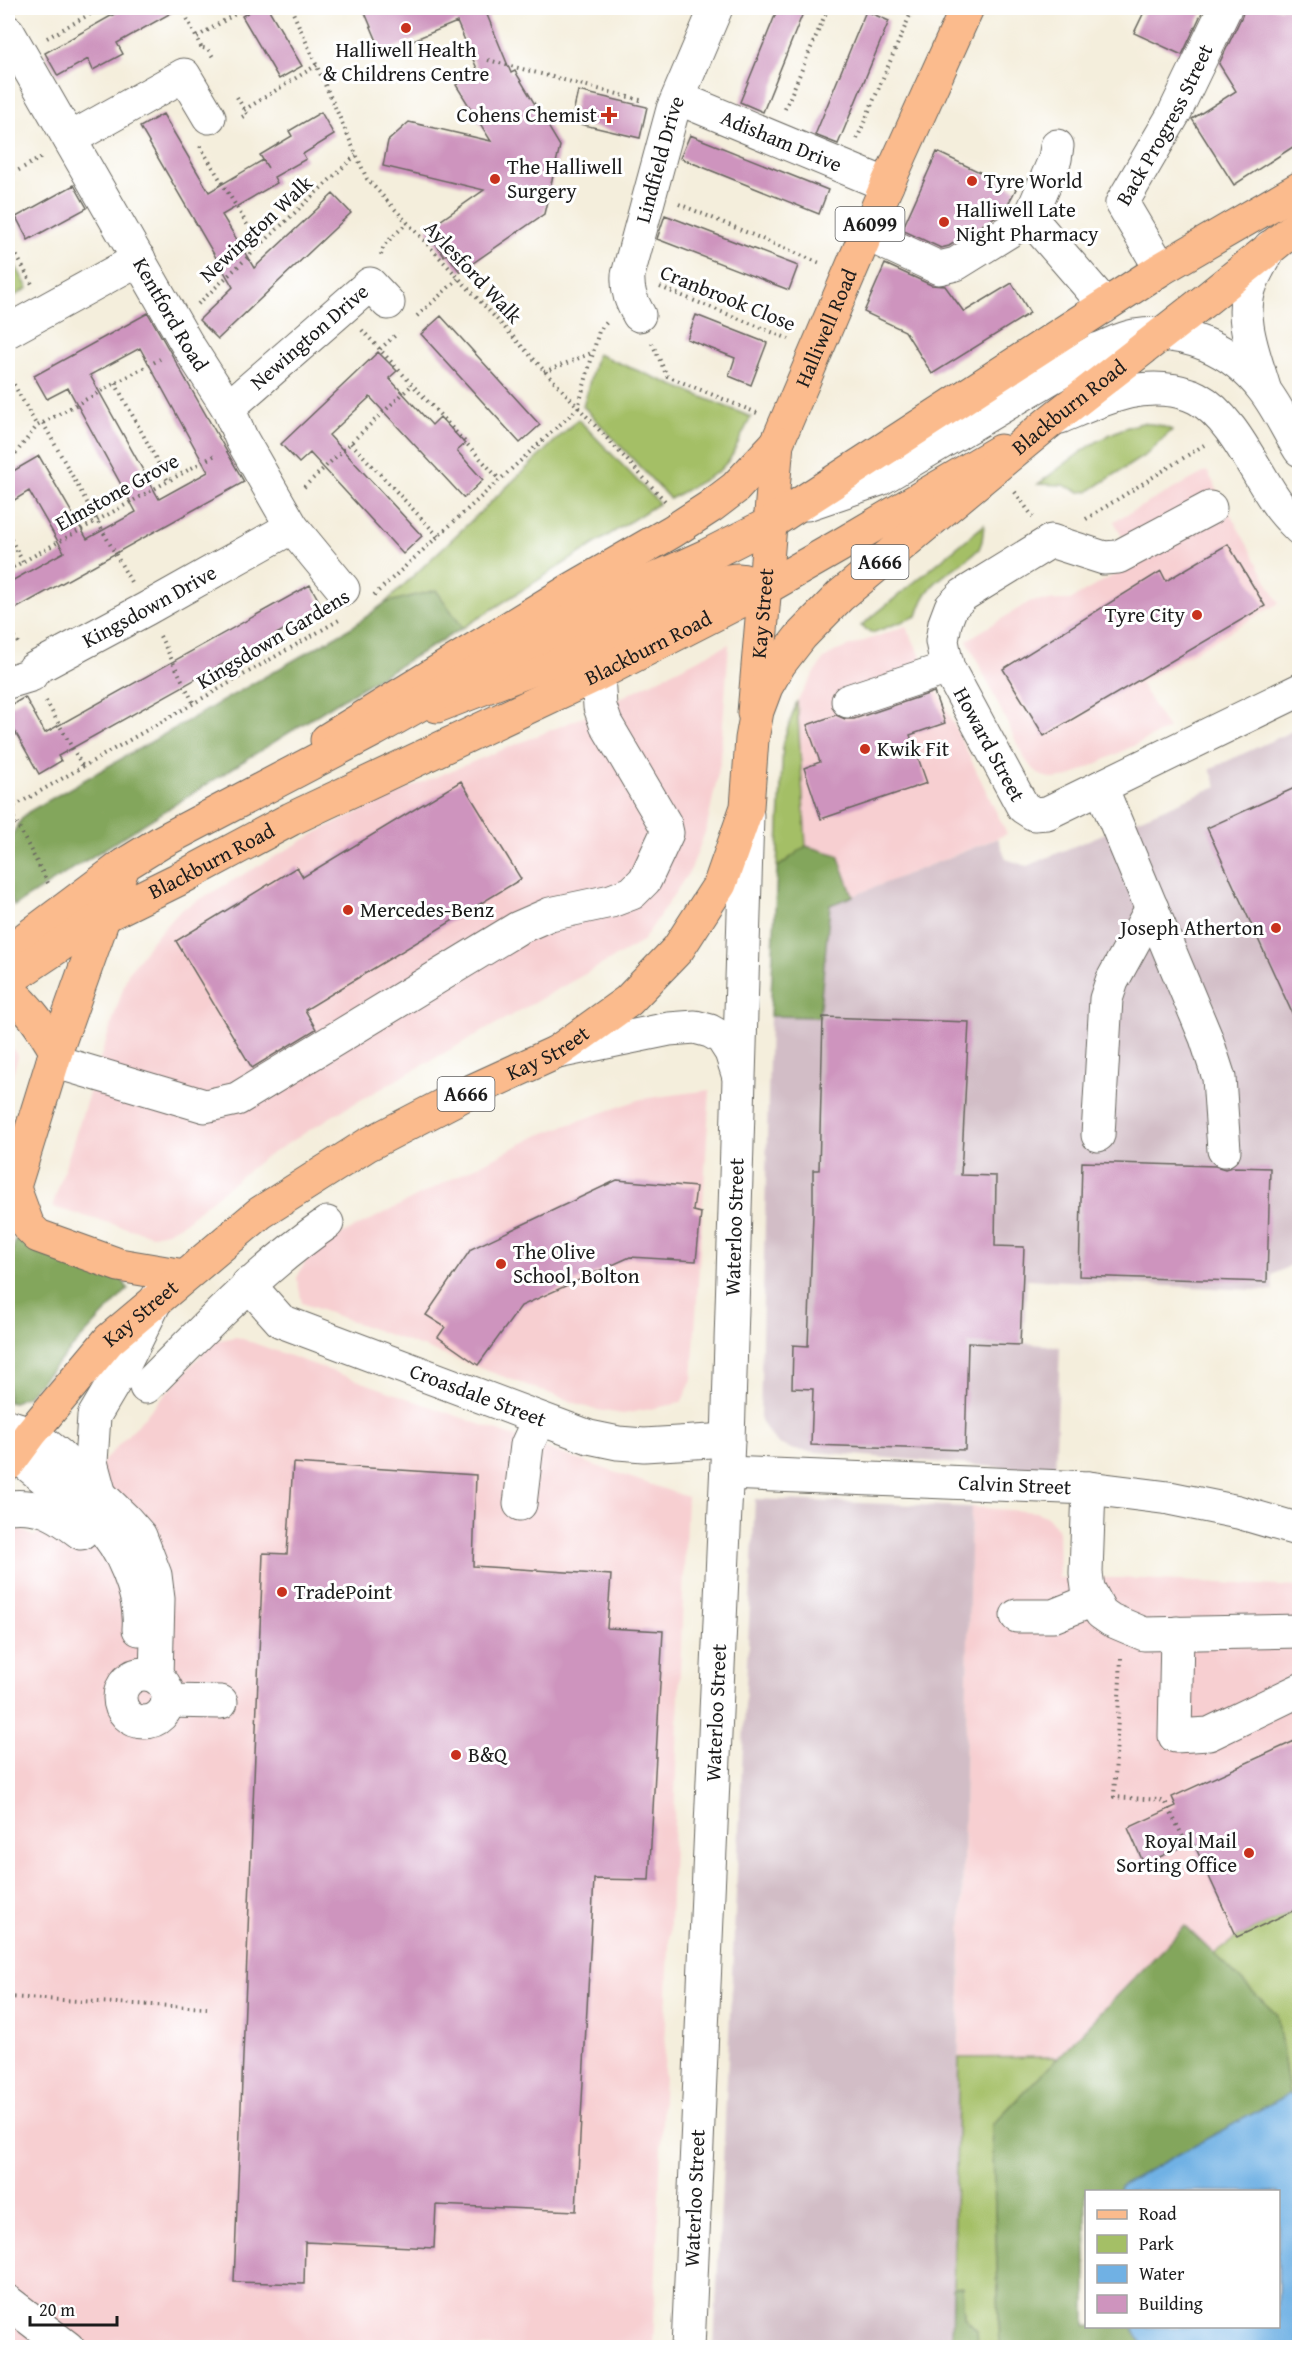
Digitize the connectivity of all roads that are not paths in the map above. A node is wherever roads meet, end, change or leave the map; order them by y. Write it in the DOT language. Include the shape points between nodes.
graph roads {
  1 [pos="716,8"];
  2 [pos="967,8"];
  3 [pos="1225,8"];
  4 [pos="14,51"];
  5 [pos="676,104"];
  6 [pos="204,130"];
  7 [pos="70,140"];
  8 [pos="1056,152"];
  9 [pos="887,185"];
  10 [pos="1299,188"];
  11 [pos="1030,218"];
  12 [pos="1299,224"];
  13 [pos="866,234"];
  14 [pos="1270,247"];
  15 [pos="139,260"];
  16 [pos="1161,269"];
  17 [pos="379,293"];
  18 [pos="632,296"];
  19 [pos="1103,307"];
  20 [pos="8,331"];
  21 [pos="1163,334"];
  22 [pos="1264,390"];
  23 [pos="228,408"];
  24 [pos="1053,419"];
  25 [pos="782,434"];
  26 [pos="1299,450"];
  27 [pos="1210,508"];
  28 [pos="781,516"];
  29 [pos="287,518"];
  30 [pos="1299,529"];
  31 [pos="764,589"];
  32 [pos="352,602"];
  33 [pos="948,668"];
  34 [pos="598,674"];
  35 [pos="19,679"];
  36 [pos="1299,690"];
  37 [pos="848,701"];
  38 [pos="374,730"];
  39 [pos="752,739"];
  40 [pos="1101,787"];
  41 [pos="747,807"];
  42 [pos="163,841"];
  43 [pos="124,865"];
  44 [pos="1152,908"];
  45 [pos="104,916"];
  46 [pos="8,952"];
  47 [pos="8,980"];
  48 [pos="8,990"];
  49 [pos="556,1052"];
  50 [pos="55,1056"];
  51 [pos="740,1078"];
  52 [pos="1098,1135"];
  53 [pos="1224,1150"];
  54 [pos="11,1197"];
  55 [pos="327,1223"];
  56 [pos="184,1276"];
  57 [pos="248,1284"];
  58 [pos="157,1298"];
  59 [pos="146,1387"];
  60 [pos="539,1419"];
  61 [pos="728,1440"];
  62 [pos="14,1444"];
  63 [pos="727,1473"];
  64 [pos="1089,1488"];
  65 [pos="100,1495"];
  66 [pos="520,1504"];
  67 [pos="8,1507"];
  68 [pos="1299,1530"];
  69 [pos="126,1570"];
  70 [pos="1093,1600"];
  71 [pos="1017,1616"];
  72 [pos="1299,1631"];
  73 [pos="1177,1634"];
  74 [pos="153,1684"];
  75 [pos="1299,1690"];
  76 [pos="221,1702"];
  77 [pos="8,2302"];
  78 [pos="68,2348"];
  79 [pos="688,2348"];
  1 -- 5 [label="street, Lindfield Drive"];
  2 -- 9 [label="main road, Halliwell Road / A6099"];
  3 -- 16 [label="street, Back Progress Street" via="1175,112 1122,203"];
  4 -- 7 [label="street, Kentford Road"];
  5 -- 9 [label="street, Adisham Drive" via="774,138"];
  5 -- 18 [label="street, Lindfield Drive" via="651,192"];
  6 -- 7 [label="street" via="184,75"];
  7 -- 15 [label="street, Kentford Road"];
  8 -- 11 [label="street"];
  9 -- 13 [label="main road, Halliwell Road / A6099"];
  10 -- 16 [label="main road, Blackburn Road"];
  11 -- 13 [label="street" via="956,264 939,268"];
  11 -- 19 [label="street"];
  12 -- 14 [label="main road, Blackburn Road / A666"];
  13 -- 25 [label="main road, Halliwell Road / A6099"];
  14 -- 21 [label="main road, Blackburn Road / A666"];
  14 -- 22 [label="street" via="1251,283 1246,306 1247,330"];
  15 -- 20 [label="street"];
  15 -- 23 [label="street, Kentford Road"];
  16 -- 19 [label="main road, Blackburn Road"];
  17 -- 23 [label="street, Newington Drive" via="341,308"];
  19 -- 28 [label="main road, Blackburn Road"];
  21 -- 22 [label="street" via="1216,348 1242,366"];
  21 -- 24 [label="main road, Blackburn Road / A666"];
  21 -- 28 [label="street, Blackburn Road" via="1132,336 1099,349 880,479"];
  22 -- 26 [label="street"];
  23 -- 29 [label="street, Kentford Road"];
  24 -- 30 [label="street" via="1127,392 1147,389 1197,398 1226,424 1279,506"];
  24 -- 31 [label="main road, Blackburn Road"];
  24 -- 39 [label="main road, A666" via="840,596 801,636 766,687"];
  25 -- 28 [label="main road, Halliwell Road / A6099"];
  25 -- 42 [label="main road" via="735,488 686,523"];
  27 -- 33 [label="street, Howard Street" via="1118,557 1104,558 1051,541 963,595 951,607 942,641"];
  28 -- 31 [label="main road, Kay Street / A666"];
  28 -- 38 [label="main road, Blackburn Road" via="548,632"];
  29 -- 32 [label="street, Kentford Road"];
  29 -- 35 [label="street, Kingsdown Drive" via="146,609"];
  31 -- 34 [label="main road, Blackburn Road"];
  31 -- 38 [label="main road" via="746,579 709,586 538,667"];
  31 -- 39 [label="main road, Kay Street / A666"];
  33 -- 37 [label="street"];
  33 -- 40 [label="street, Howard Street" via="1023,807 1034,814 1047,813"];
  34 -- 45 [label="main road, Blackburn Road" via="291,819"];
  34 -- 50 [label="street" via="600,707 606,724 667,833 645,880 632,893 611,902 550,914 518,928 237,1100 205,1106"];
  36 -- 40 [label="street, Howard Street"];
  38 -- 42 [label="main road, Blackburn Road"];
  39 -- 41 [label="main road, Kay Street / A666"];
  40 -- 44 [label="street"];
  41 -- 49 [label="main road, Kay Street / A666" via="720,884 678,950 628,1001"];
  41 -- 51 [label="street, Waterloo Street"];
  42 -- 43 [label="main road, Blackburn Road"];
  43 -- 45 [label="main road"];
  43 -- 46 [label="main road, Blackburn Road"];
  44 -- 52 [label="street" via="1106,999"];
  44 -- 53 [label="street" via="1219,1078"];
  45 -- 47 [label="main road, Blackburn Road"];
  45 -- 50 [label="main road"];
  48 -- 50 [label="main road" via="38,1020"];
  49 -- 51 [label="street" via="695,1027 722,1038"];
  49 -- 56 [label="main road, Kay Street / A666" via="367,1145 260,1213"];
  50 -- 54 [label="main road"];
  51 -- 61 [label="street, Waterloo Street"];
  54 -- 56 [label="main road" via="38,1236 118,1265"];
  55 -- 57 [label="street"];
  56 -- 58 [label="main road, Kay Street / A666"];
  57 -- 59 [label="street"];
  57 -- 60 [label="street, Croasdale Street" via="281,1321"];
  58 -- 62 [label="main road, Kay Street / A666" via="109,1340"];
  58 -- 65 [label="street" via="94,1416 91,1462"];
  60 -- 61 [label="street, Croasdale Street" via="618,1443"];
  60 -- 66 [label="street" via="527,1445"];
  61 -- 63 [label="street, Waterloo Street"];
  62 -- 65 [label="street" via="59,1455"];
  62 -- 69 [label="street" via="99,1525"];
  63 -- 64 [label="street, Calvin Street"];
  63 -- 79 [label="street, Waterloo Street"];
  64 -- 68 [label="street, Calvin Street" via="1169,1498"];
  64 -- 70 [label="street" via="1086,1573"];
  65 -- 74 [label="street" via="140,1536 155,1575 158,1599"];
  67 -- 69 [label="street" via="26,1505 59,1516"];
  69 -- 74 [label="street" via="134,1586"];
  70 -- 71 [label="street" via="1053,1616"];
  70 -- 73 [label="street" via="1101,1613 1120,1626 1144,1634"];
  72 -- 73 [label="street"];
  73 -- 75 [label="street" via="1175,1736 1209,1734"];
  74 -- 76 [label="street"];
  77 -- 78 [label="street"];
}
